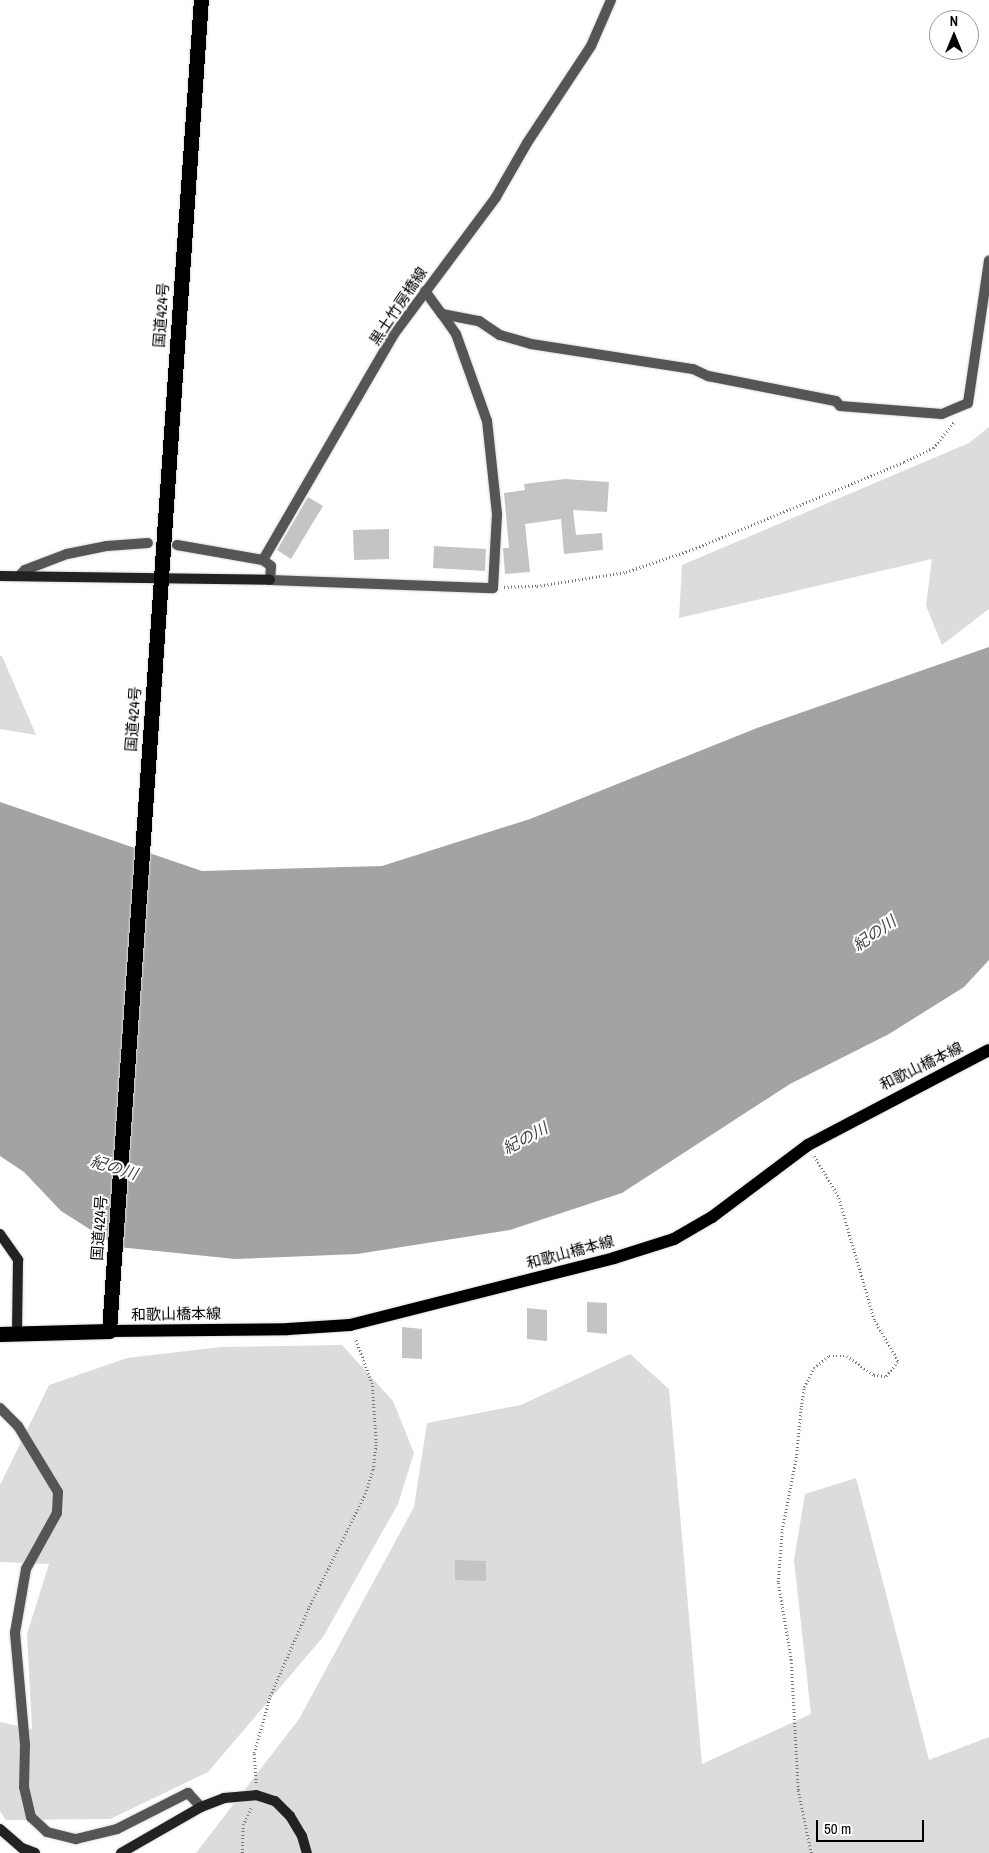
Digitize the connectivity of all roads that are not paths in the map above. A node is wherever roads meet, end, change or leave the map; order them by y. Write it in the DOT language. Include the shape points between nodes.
graph roads {
  1 [pos="201,0"];
  2 [pos="611,0"];
  3 [pos="989,261"];
  4 [pos="425,291"];
  5 [pos="442,314"];
  6 [pos="148,543"];
  7 [pos="177,545"];
  8 [pos="262,560"];
  9 [pos="0,576"];
  10 [pos="19,576"];
  11 [pos="160,579"];
  12 [pos="270,580"];
  13 [pos="989,1050"];
  14 [pos="0,1234"];
  15 [pos="109,1331"];
  16 [pos="0,1334"];
  17 [pos="17,1334"];
  18 [pos="0,1408"];
  19 [pos="201,1808"];
  20 [pos="0,1829"];
  21 [pos="35,1853"];
  22 [pos="122,1853"];
  23 [pos="307,1853"];
  1 -- 11 [label="highway, 国道424号"];
  2 -- 4 [label="street, 黒土竹房橋線" via="591,46 527,142 496,198"];
  3 -- 5 [label="street" via="968,403 942,414 840,406 836,401 708,376 693,369 531,344 500,335 478,321"];
  4 -- 5 [label="street"];
  4 -- 8 [label="street, 黒土竹房橋線" via="394,334"];
  5 -- 12 [label="street" via="456,334 487,421 497,514 493,588"];
  6 -- 10 [label="street" via="107,546 68,554 25,570"];
  7 -- 8 [label="street"];
  8 -- 12 [label="street" via="271,566"];
  9 -- 10 [label="street"];
  10 -- 11 [label="street"];
  11 -- 12 [label="street"];
  11 -- 15 [label="highway, 国道424号"];
  13 -- 15 [label="main road, 和歌山橋本線" via="808,1145 712,1217 674,1239 614,1258 350,1325"];
  14 -- 17 [label="street" via="18,1260"];
  15 -- 17 [label="highway"];
  16 -- 17 [label="highway"];
  18 -- 19 [label="street" via="18,1426 58,1492 57,1513 26,1568 15,1634 25,1744 24,1787 31,1817 47,1832 76,1839 117,1829 188,1794"];
  19 -- 22 [label="street"];
  19 -- 23 [label="street" via="224,1798 256,1795 275,1801 290,1816 302,1836"];
  20 -- 21 [label="street" via="22,1848"];
}
